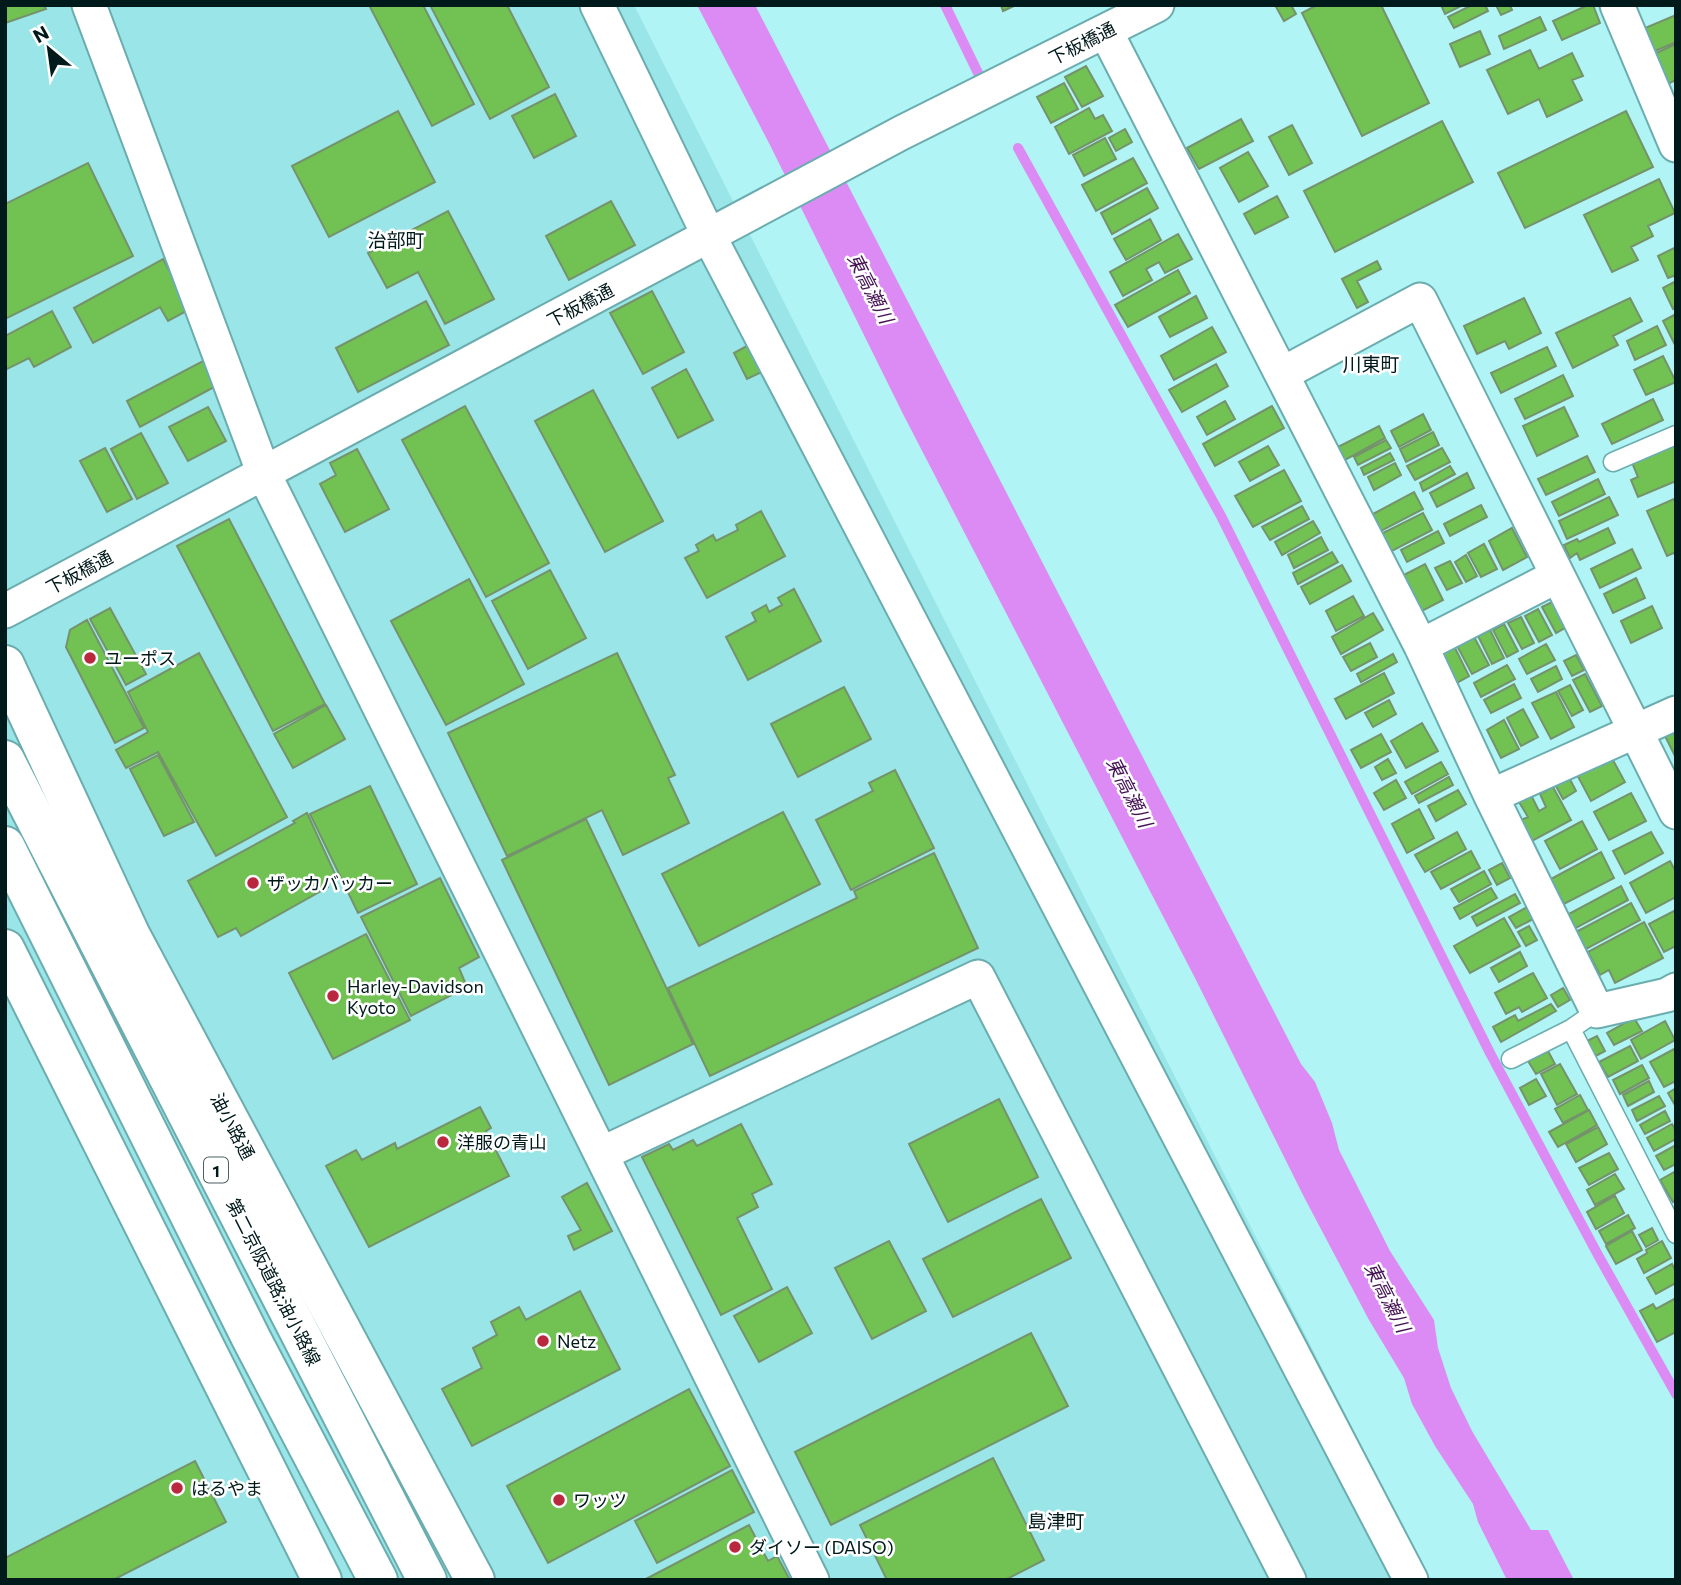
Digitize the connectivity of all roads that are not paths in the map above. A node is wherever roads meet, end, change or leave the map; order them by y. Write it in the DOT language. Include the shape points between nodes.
graph roads {
  1 [pos="89,5"];
  2 [pos="597,5"];
  3 [pos="1157,5"];
  4 [pos="1617,5"];
  5 [pos="1106,32"];
  6 [pos="1676,145"];
  7 [pos="714,233"];
  8 [pos="1282,374"];
  9 [pos="1676,435"];
  10 [pos="1613,462"];
  11 [pos="264,474"];
  12 [pos="1557,576"];
  13 [pos="5,611"];
  14 [pos="1421,646"];
  15 [pos="5,665"];
  16 [pos="1676,713"];
  17 [pos="1634,732"];
  18 [pos="5,760"];
  19 [pos="1491,796"];
  20 [pos="1676,812"];
  21 [pos="5,846"];
  22 [pos="5,949"];
  23 [pos="1673,999"];
  24 [pos="1584,1020"];
  25 [pos="1511,1059"];
  26 [pos="601,1154"];
  27 [pos="1676,1234"];
  28 [pos="322,1580"];
  29 [pos="378,1580"];
  30 [pos="427,1580"];
  31 [pos="475,1580"];
  32 [pos="812,1580"];
  33 [pos="1289,1580"];
  34 [pos="1411,1580"];
  1 -- 11 [label="street"];
  2 -- 7 [label="street"];
  3 -- 5 [label="street, 下板橋通"];
  4 -- 6 [label="street"];
  5 -- 7 [label="street, 下板橋通" via="901,133"];
  5 -- 8 [label="street"];
  7 -- 11 [label="street, 下板橋通"];
  7 -- 34 [label="street"];
  8 -- 12 [label="street" via="1420,300"];
  8 -- 14 [label="street"];
  9 -- 10 [label="lane"];
  11 -- 13 [label="street, 下板橋通"];
  11 -- 26 [label="street"];
  12 -- 14 [label="street"];
  12 -- 17 [label="street"];
  14 -- 19 [label="street"];
  15 -- 31 [label="main road, 油小路通" via="131,936"];
  16 -- 17 [label="street"];
  17 -- 19 [label="street"];
  17 -- 20 [label="street"];
  18 -- 30 [label="main road, 第二京阪道路;油小路線 / 1"];
  19 -- 24 [label="street"];
  21 -- 29 [label="main road" via="252,1340"];
  22 -- 28 [label="main road"];
  23 -- 24 [label="street"];
  24 -- 25 [label="lane"];
  24 -- 27 [label="lane"];
  26 -- 32 [label="street"];
  26 -- 33 [label="street" via="978,977"];
}
